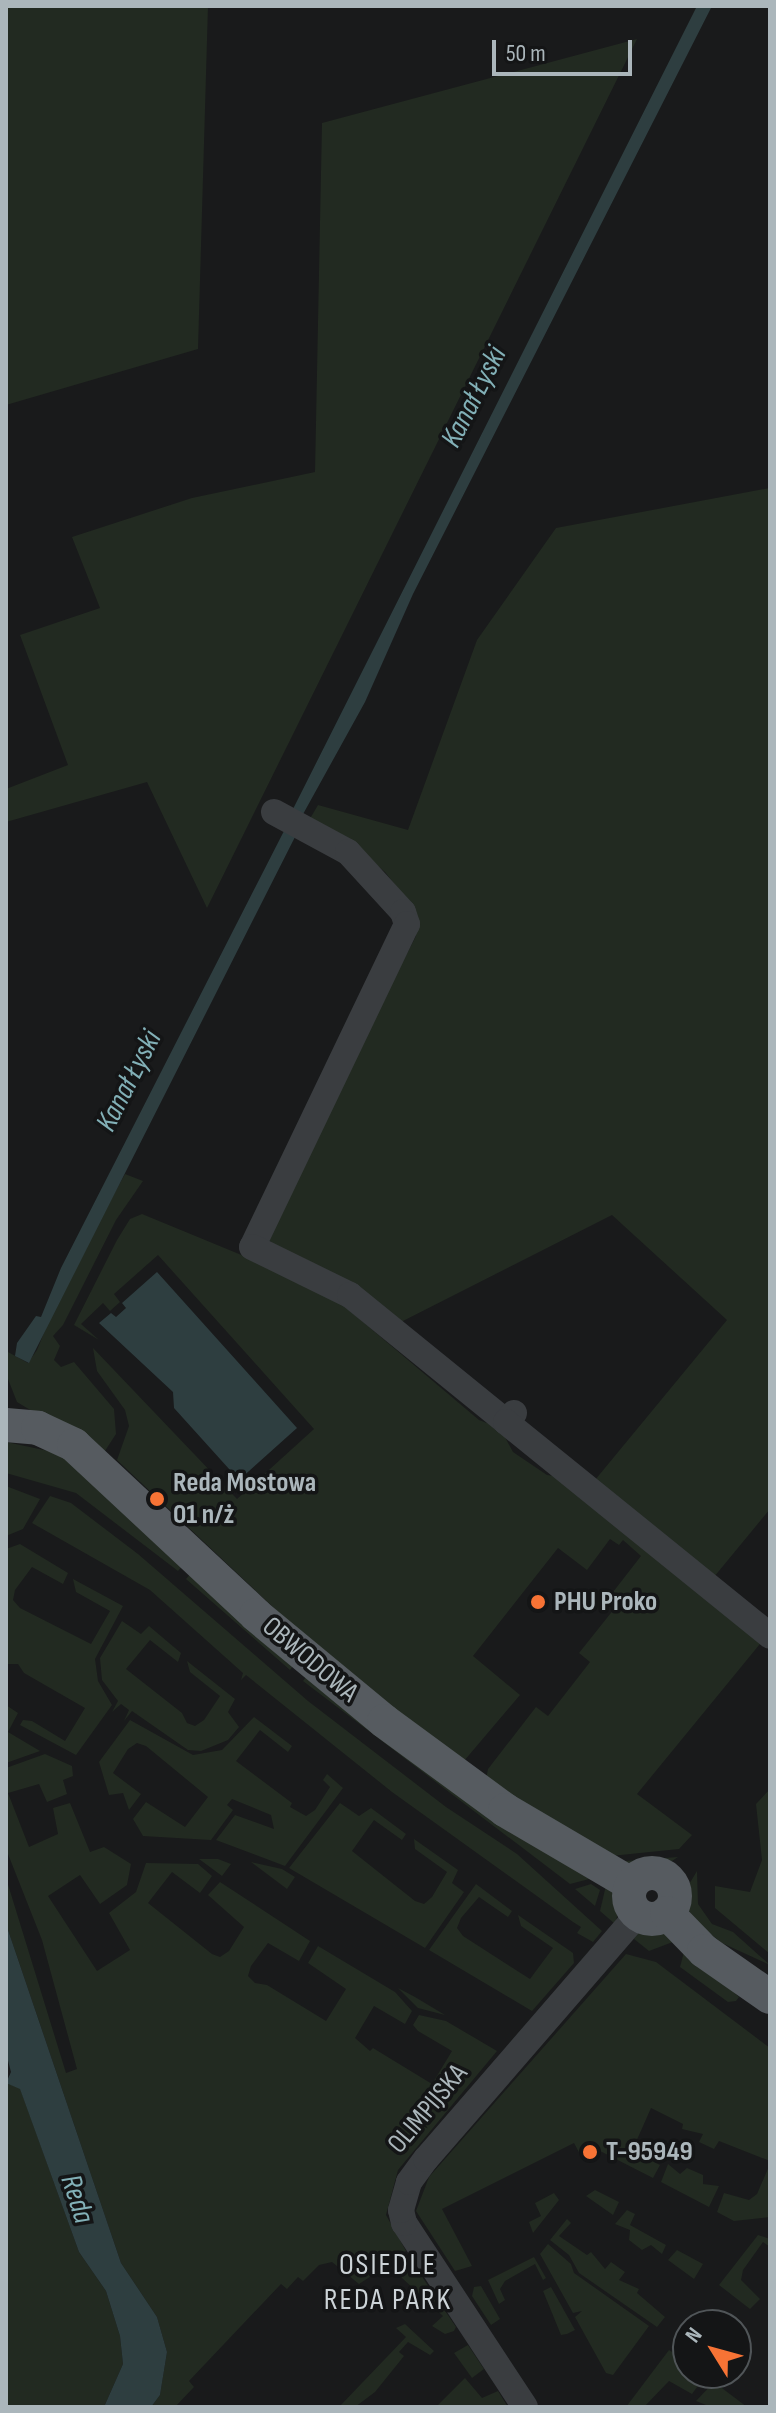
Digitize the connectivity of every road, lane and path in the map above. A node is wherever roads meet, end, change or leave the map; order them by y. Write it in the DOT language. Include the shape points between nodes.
graph roads {
  1 [pos="274,812"];
  2 [pos="6,1425"];
  3 [pos="770,1636"];
  4 [pos="645,1904"];
  5 [pos="770,1997"];
  6 [pos="525,2407"];
  1 -- 3 [label="street" via="348,852 403,912 407,924 252,1247 350,1295 510,1417"];
  2 -- 4 [label="main road, OBWODOWA" via="38,1428 74,1445 236,1597 384,1721"];
  4 -- 5 [label="main road, OBWODOWA"];
  4 -- 6 [label="street, OLIMPIJSKA" via="416,2171 401,2210 404,2223"];
}
